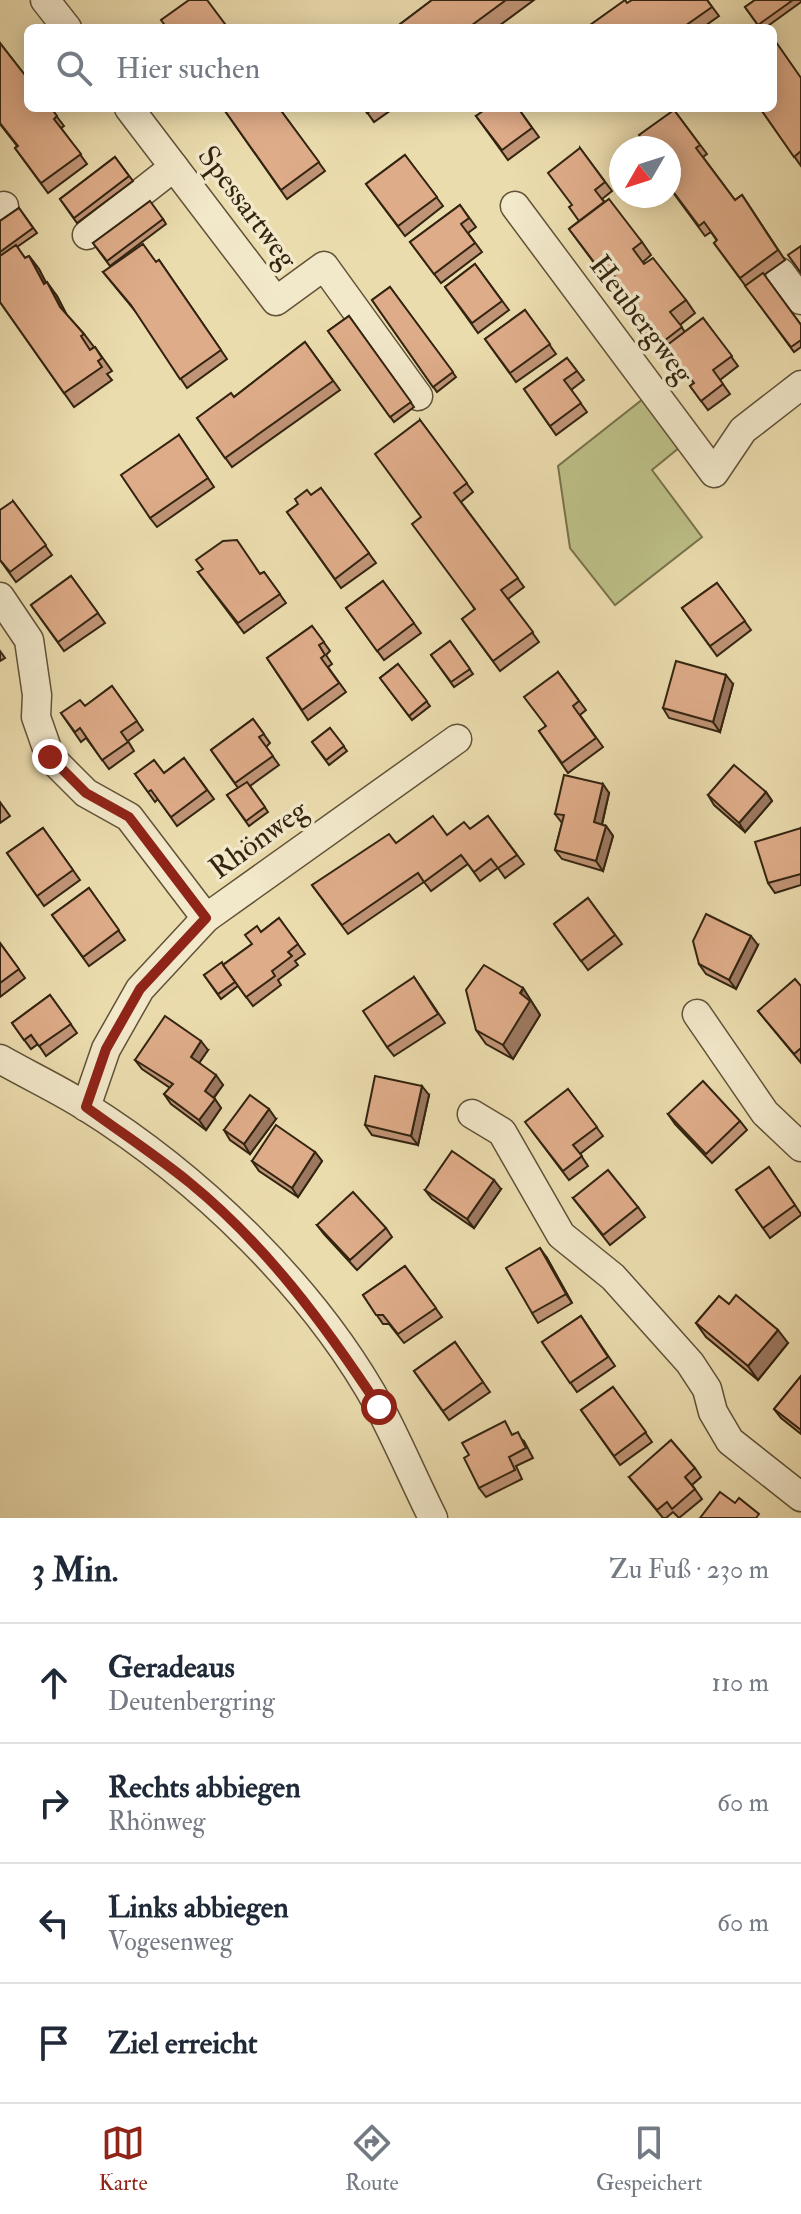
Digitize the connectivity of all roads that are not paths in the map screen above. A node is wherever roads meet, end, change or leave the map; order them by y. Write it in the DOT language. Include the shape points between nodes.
graph roads {
  1 [pos="45,0"];
  2 [pos="64,24"];
  3 [pos="132,112"];
  4 [pos="174,167"];
  5 [pos="515,206"];
  6 [pos="87,235"];
  7 [pos="780,272"];
  8 [pos="801,300"];
  9 [pos="801,385"];
  10 [pos="418,396"];
  11 [pos="0,597"];
  12 [pos="457,739"];
  13 [pos="206,918"];
  14 [pos="697,1014"];
  15 [pos="0,1059"];
  16 [pos="86,1107"];
  17 [pos="472,1114"];
  18 [pos="801,1147"];
  19 [pos="801,1497"];
  20 [pos="433,1518"];
  1 -- 2 [label="street"];
  3 -- 4 [label="street, Spessartweg"];
  4 -- 6 [label="street"];
  4 -- 10 [label="street, Spessartweg" via="276,301 324,266"];
  5 -- 9 [label="street, Heubergweg" via="714,473 743,430"];
  7 -- 8 [label="street"];
  11 -- 13 [label="street" via="29,640 36,717 50,757 86,793 129,817"];
  12 -- 13 [label="street, Rhönweg"];
  13 -- 16 [label="street, Rhönweg" via="140,989 106,1049"];
  14 -- 18 [label="street" via="765,1113"];
  15 -- 16 [label="street"];
  16 -- 20 [label="street" via="190,1183 255,1243 330,1333 379,1407"];
  17 -- 19 [label="street" via="502,1132 561,1235 613,1277 690,1363 730,1441"];
}
